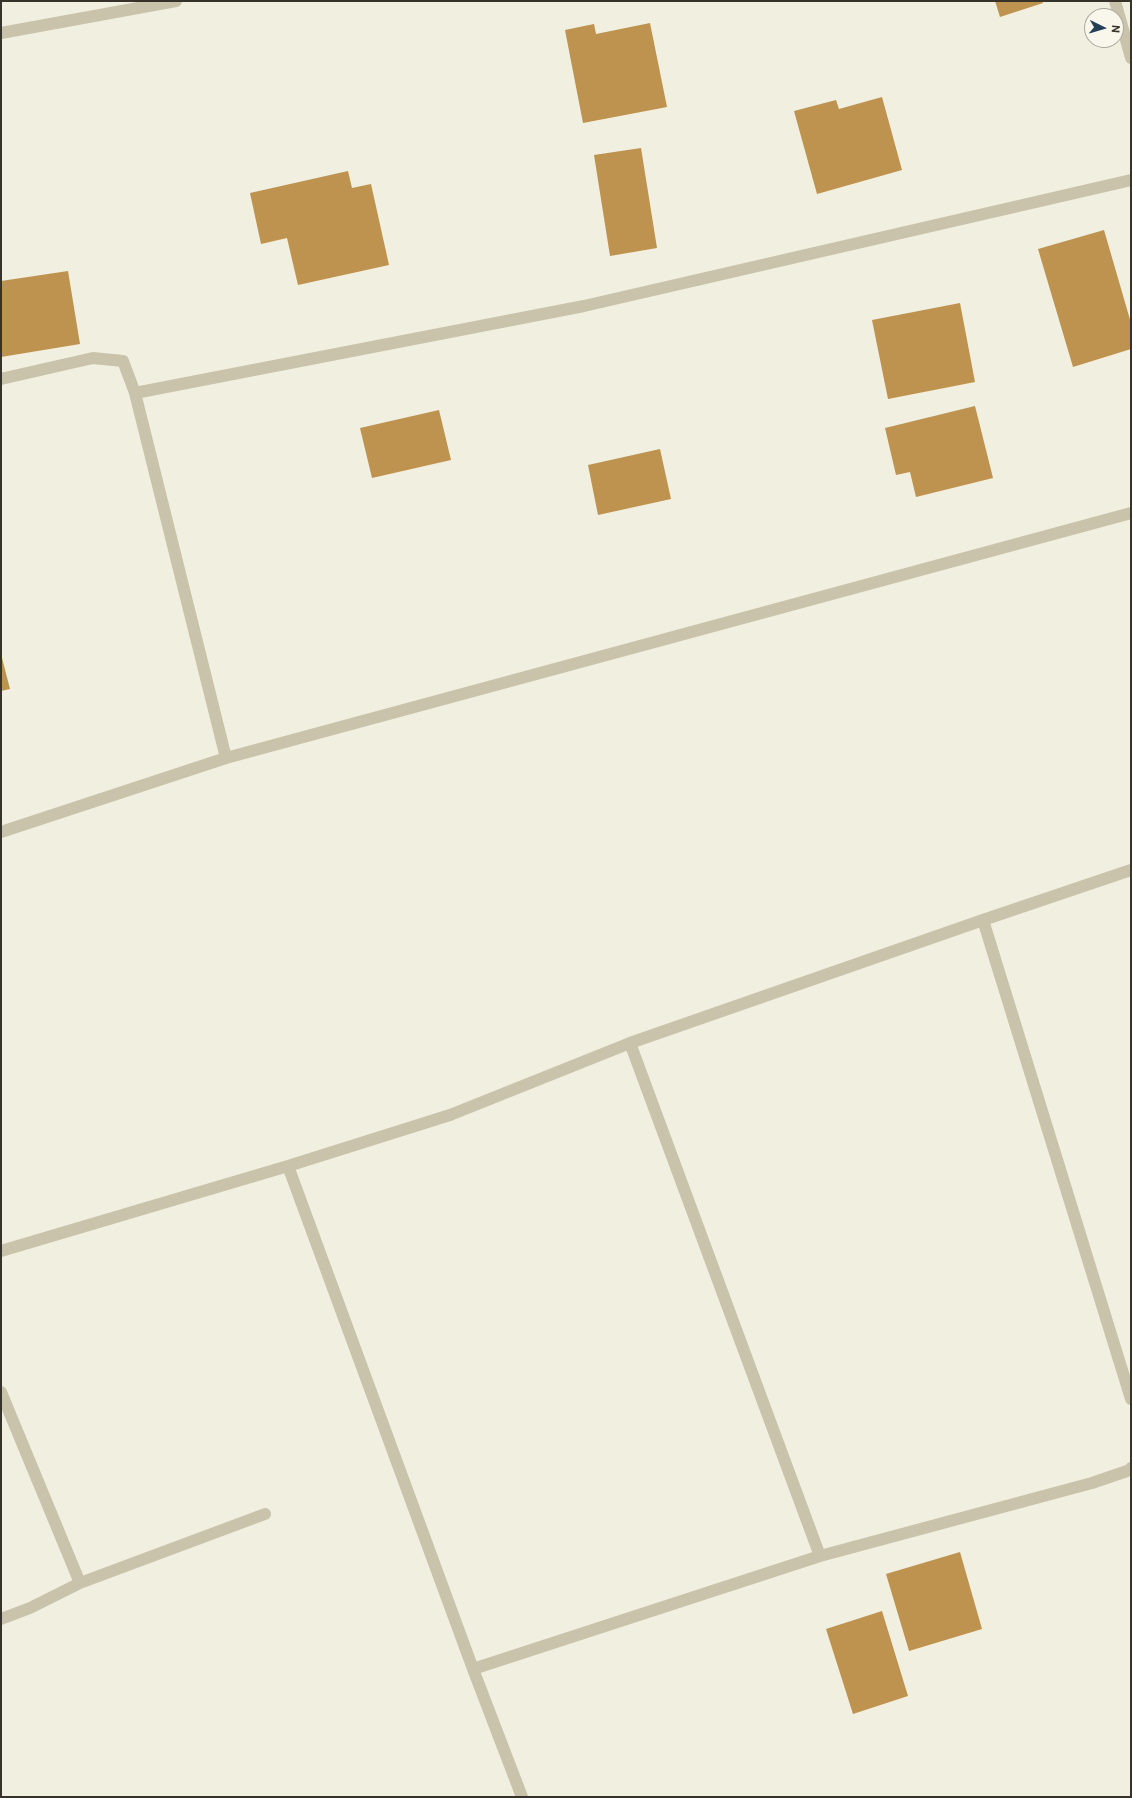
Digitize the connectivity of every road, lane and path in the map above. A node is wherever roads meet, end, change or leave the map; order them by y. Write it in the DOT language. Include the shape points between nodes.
graph roads {
  1 [pos="176,1"];
  2 [pos="1115,1"];
  3 [pos="1,33"];
  4 [pos="1131,58"];
  5 [pos="1131,180"];
  6 [pos="1,379"];
  7 [pos="136,393"];
  8 [pos="1131,513"];
  9 [pos="226,758"];
  10 [pos="1,832"];
  11 [pos="1131,870"];
  12 [pos="983,920"];
  13 [pos="630,1043"];
  14 [pos="288,1166"];
  15 [pos="1,1251"];
  16 [pos="1,1392"];
  17 [pos="1131,1399"];
  18 [pos="1131,1468"];
  19 [pos="265,1514"];
  20 [pos="820,1556"];
  21 [pos="80,1583"];
  22 [pos="1,1619"];
  23 [pos="473,1669"];
  24 [pos="522,1797"];
  1 -- 3 [label="street"];
  2 -- 4 [label="street"];
  5 -- 7 [label="street" via="584,306"];
  6 -- 7 [label="street" via="93,358 123,361"];
  7 -- 9 [label="street"];
  8 -- 9 [label="street"];
  9 -- 10 [label="street"];
  11 -- 12 [label="street"];
  12 -- 13 [label="street"];
  12 -- 17 [label="street"];
  13 -- 14 [label="street" via="450,1115"];
  13 -- 20 [label="street"];
  14 -- 15 [label="street"];
  14 -- 23 [label="street"];
  16 -- 21 [label="street"];
  18 -- 20 [label="street" via="1092,1483"];
  19 -- 21 [label="street"];
  20 -- 23 [label="street"];
  21 -- 22 [label="street" via="30,1608"];
  23 -- 24 [label="street"];
}
